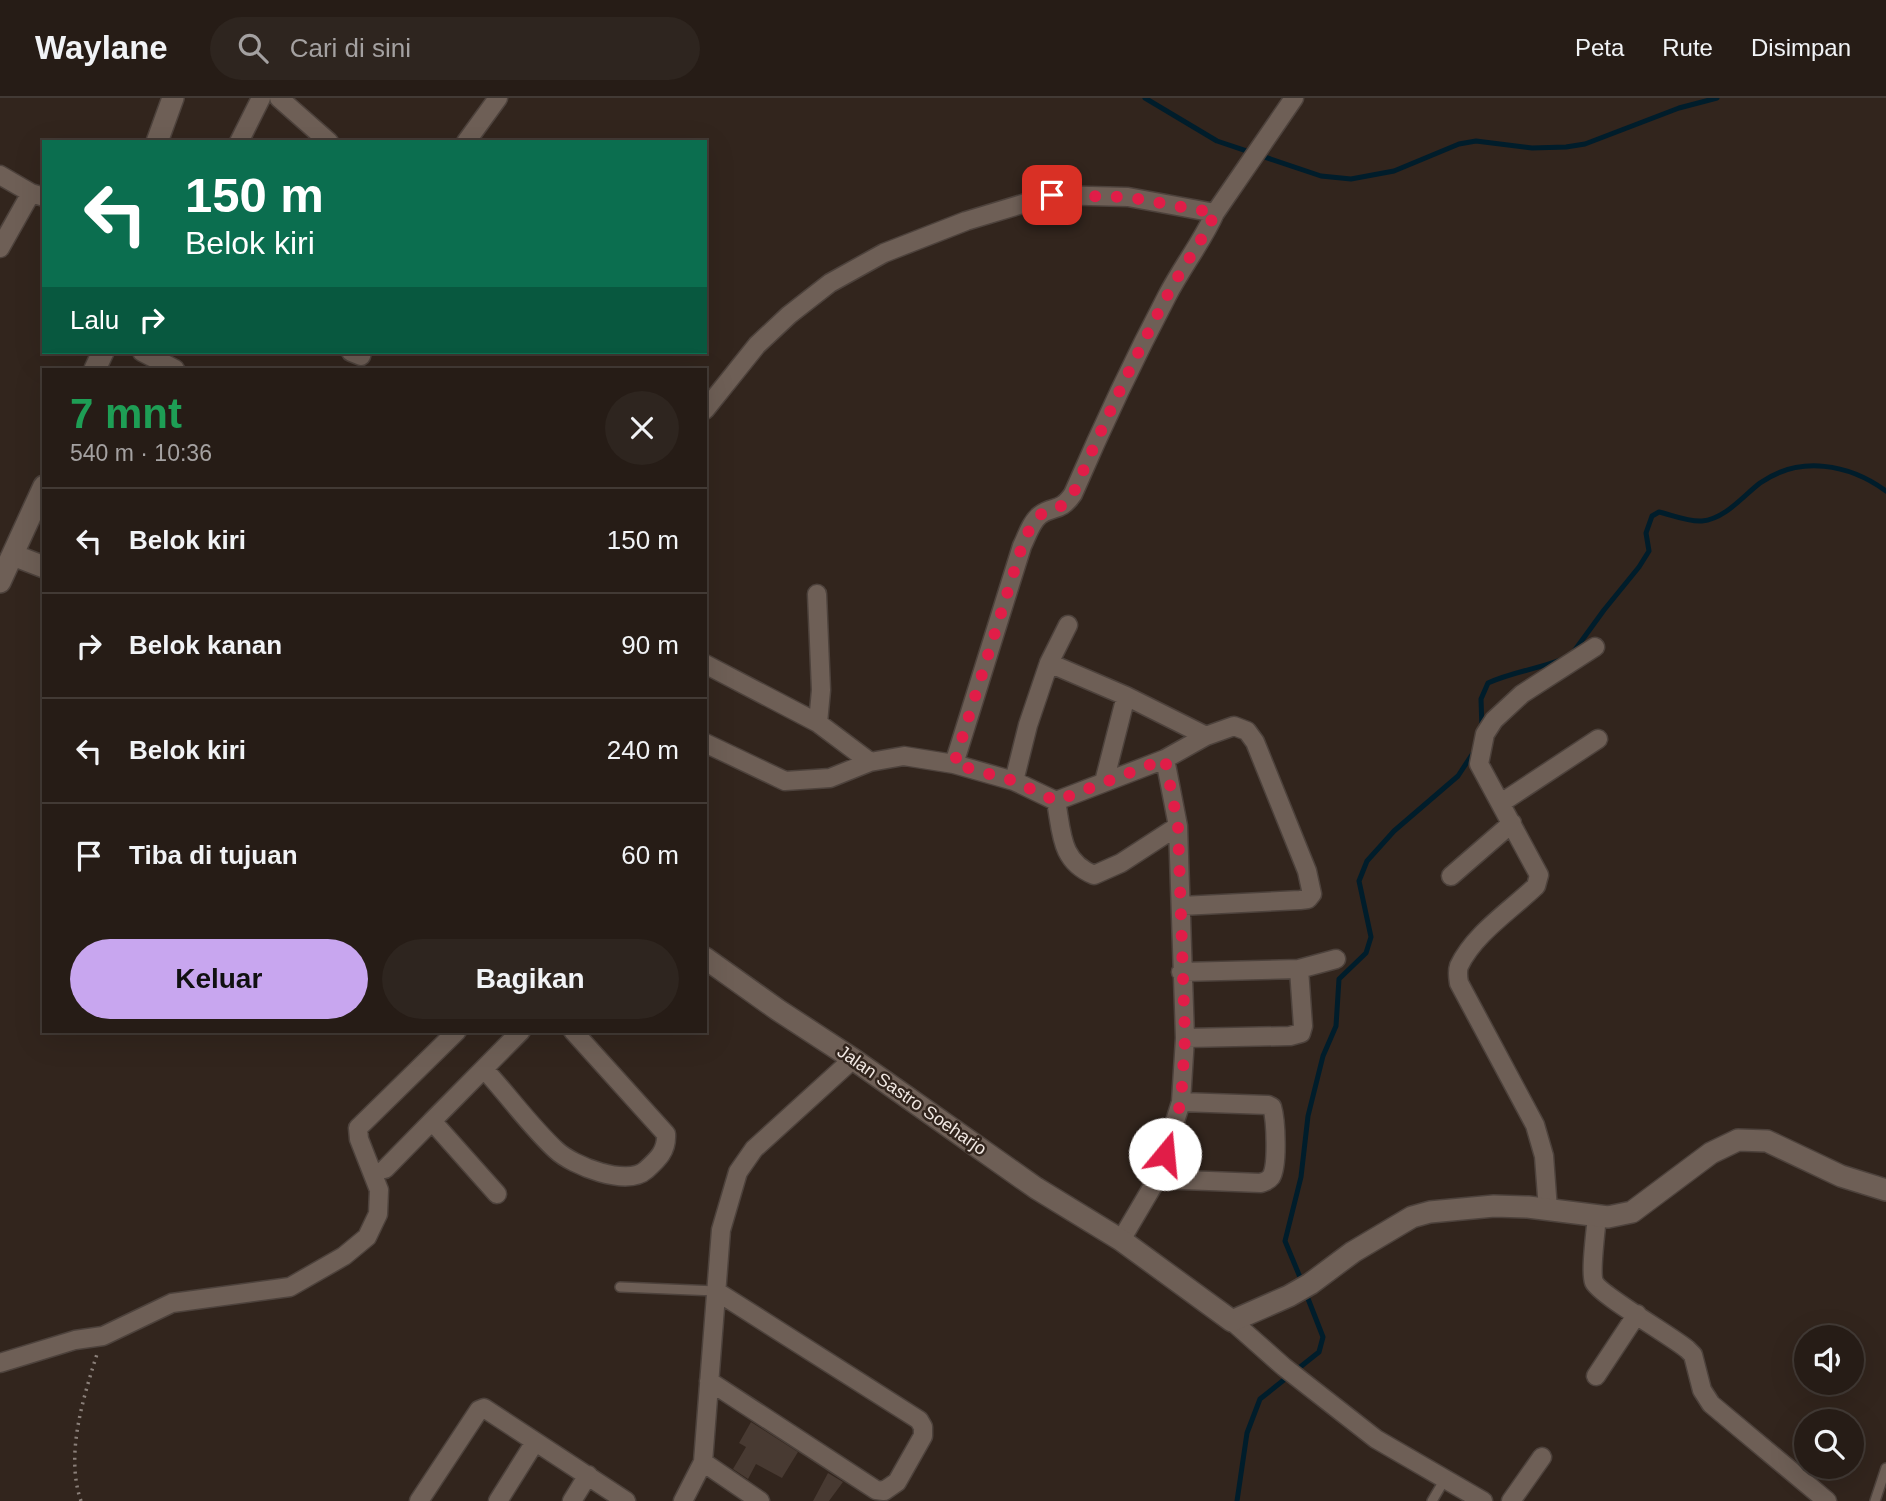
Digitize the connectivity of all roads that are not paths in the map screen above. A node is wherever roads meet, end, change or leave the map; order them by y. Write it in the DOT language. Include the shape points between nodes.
graph roads {
  1 [pos="173,98"];
  2 [pos="261,98"];
  3 [pos="279,98"];
  4 [pos="498,98"];
  5 [pos="1294,98"];
  6 [pos="158,140"];
  7 [pos="240,140"];
  8 [pos="328,140"];
  9 [pos="467,140"];
  10 [pos="0,174"];
  11 [pos="37,195"];
  12 [pos="1215,213"];
  13 [pos="0,248"];
  14 [pos="146,354"];
  15 [pos="174,368"];
  16 [pos="707,408"];
  17 [pos="42,490"];
  18 [pos="7,551"];
  19 [pos="42,566"];
  20 [pos="0,582"];
  21 [pos="817,594"];
  22 [pos="1069,625"];
  23 [pos="1595,647"];
  24 [pos="1049,663"];
  25 [pos="707,665"];
  26 [pos="1126,695"];
  27 [pos="818,723"];
  28 [pos="1206,736"];
  29 [pos="1598,739"];
  30 [pos="707,744"];
  31 [pos="1165,759"];
  32 [pos="870,762"];
  33 [pos="954,764"];
  34 [pos="1014,781"];
  35 [pos="1104,782"];
  36 [pos="1056,801"];
  37 [pos="1501,803"];
  38 [pos="1512,823"];
  39 [pos="1178,826"];
  40 [pos="1451,876"];
  41 [pos="1181,906"];
  42 [pos="707,959"];
  43 [pos="1336,959"];
  44 [pos="1299,969"];
  45 [pos="1181,972"];
  46 [pos="455,1033"];
  47 [pos="519,1033"];
  48 [pos="575,1033"];
  49 [pos="1185,1038"];
  50 [pos="853,1059"];
  51 [pos="484,1069"];
  52 [pos="1181,1102"];
  53 [pos="432,1121"];
  54 [pos="385,1169"];
  55 [pos="1157,1180"];
  56 [pos="1886,1191"];
  57 [pos="497,1194"];
  58 [pos="1548,1210"];
  59 [pos="1597,1216"];
  60 [pos="1121,1240"];
  61 [pos="620,1287"];
  62 [pos="716,1291"];
  63 [pos="1637,1314"];
  64 [pos="1232,1321"];
  65 [pos="0,1363"];
  66 [pos="1596,1376"];
  67 [pos="709,1381"];
  68 [pos="535,1442"];
  69 [pos="1542,1457"];
  70 [pos="703,1462"];
  71 [pos="1886,1468"];
  72 [pos="588,1475"];
  73 [pos="1446,1479"];
  74 [pos="419,1501"];
  75 [pos="499,1501"];
  76 [pos="572,1501"];
  77 [pos="626,1501"];
  78 [pos="682,1501"];
  79 [pos="760,1501"];
  80 [pos="1432,1501"];
  81 [pos="1483,1501"];
  82 [pos="1511,1501"];
  83 [pos="1827,1501"];
  84 [pos="1875,1501"];
  1 -- 6 [label="street"];
  2 -- 7 [label="street"];
  3 -- 8 [label="street"];
  4 -- 9 [label="street"];
  5 -- 12 [label="street"];
  10 -- 11 [label="street"];
  11 -- 13 [label="street"];
  12 -- 16 [label="street" via="1128,197 1052,195 967,221 884,253 830,283 757,345"];
  12 -- 33 [label="street" via="1117,393 1073,494 1066,504 1040,514 1022,546"];
  14 -- 15 [label="street"];
  17 -- 18 [label="street"];
  18 -- 19 [label="street"];
  18 -- 20 [label="street"];
  21 -- 27 [label="street"];
  22 -- 24 [label="street"];
  23 -- 37 [label="street" via="1522,694 1485,734 1479,764"];
  24 -- 26 [label="street"];
  24 -- 34 [label="street"];
  25 -- 27 [label="street"];
  26 -- 28 [label="street"];
  26 -- 35 [label="street"];
  27 -- 32 [label="street"];
  28 -- 31 [label="street"];
  28 -- 41 [label="street" via="1234,726 1247,731 1255,742 1312,894 1300,900"];
  29 -- 37 [label="street"];
  30 -- 32 [label="street" via="785,780 830,778"];
  31 -- 35 [label="street"];
  31 -- 39 [label="street"];
  32 -- 33 [label="street" via="904,756"];
  33 -- 34 [label="street"];
  34 -- 36 [label="street"];
  35 -- 36 [label="street"];
  36 -- 39 [label="street" via="1067,855 1080,869 1094,875"];
  37 -- 38 [label="street"];
  38 -- 40 [label="street"];
  38 -- 58 [label="street" via="1536,866 1536,886 1477,941 1457,973 1535,1125 1544,1156"];
  39 -- 41 [label="street"];
  41 -- 45 [label="street"];
  42 -- 50 [label="street, Jalan Sastro Soeharjo"];
  43 -- 44 [label="street"];
  44 -- 45 [label="street"];
  44 -- 49 [label="street" via="1301,1033 1290,1037"];
  45 -- 49 [label="street"];
  46 -- 65 [label="street" via="358,1128 379,1190 378,1214 367,1237 344,1256 290,1287 172,1303 103,1336"];
  47 -- 51 [label="street"];
  48 -- 51 [label="street" via="666,1134 660,1157 641,1174 614,1176 572,1161 556,1150"];
  49 -- 52 [label="street"];
  50 -- 60 [label="street, Jalan Sastro Soeharjo" via="1037,1188"];
  50 -- 62 [label="street" via="754,1149 738,1172 721,1230"];
  51 -- 53 [label="street"];
  52 -- 55 [label="street"];
  52 -- 55 [label="street" via="1272,1107 1273,1175 1261,1183"];
  53 -- 54 [label="street"];
  53 -- 57 [label="street"];
  55 -- 60 [label="street"];
  56 -- 59 [label="street" via="1766,1141 1738,1140 1711,1153 1632,1212"];
  58 -- 59 [label="street"];
  58 -- 64 [label="street" via="1494,1206 1412,1217 1310,1284"];
  59 -- 63 [label="street" via="1593,1280 1601,1293"];
  60 -- 64 [label="street, Jalan Sastro Soeharjo"];
  61 -- 62 [label="lane"];
  62 -- 67 [label="street"];
  62 -- 67 [label="street" via="919,1420 923,1436 897,1482 884,1492 876,1490"];
  63 -- 66 [label="street"];
  63 -- 83 [label="street" via="1693,1355 1702,1390 1711,1404"];
  64 -- 73 [label="street" via="1376,1439"];
  67 -- 70 [label="street"];
  68 -- 72 [label="street"];
  68 -- 74 [label="street" via="489,1409 479,1410"];
  68 -- 75 [label="street"];
  69 -- 82 [label="street"];
  70 -- 78 [label="street"];
  70 -- 79 [label="street"];
  71 -- 84 [label="lane"];
  72 -- 76 [label="street"];
  72 -- 77 [label="street"];
  73 -- 80 [label="lane"];
  73 -- 81 [label="street"];
}
